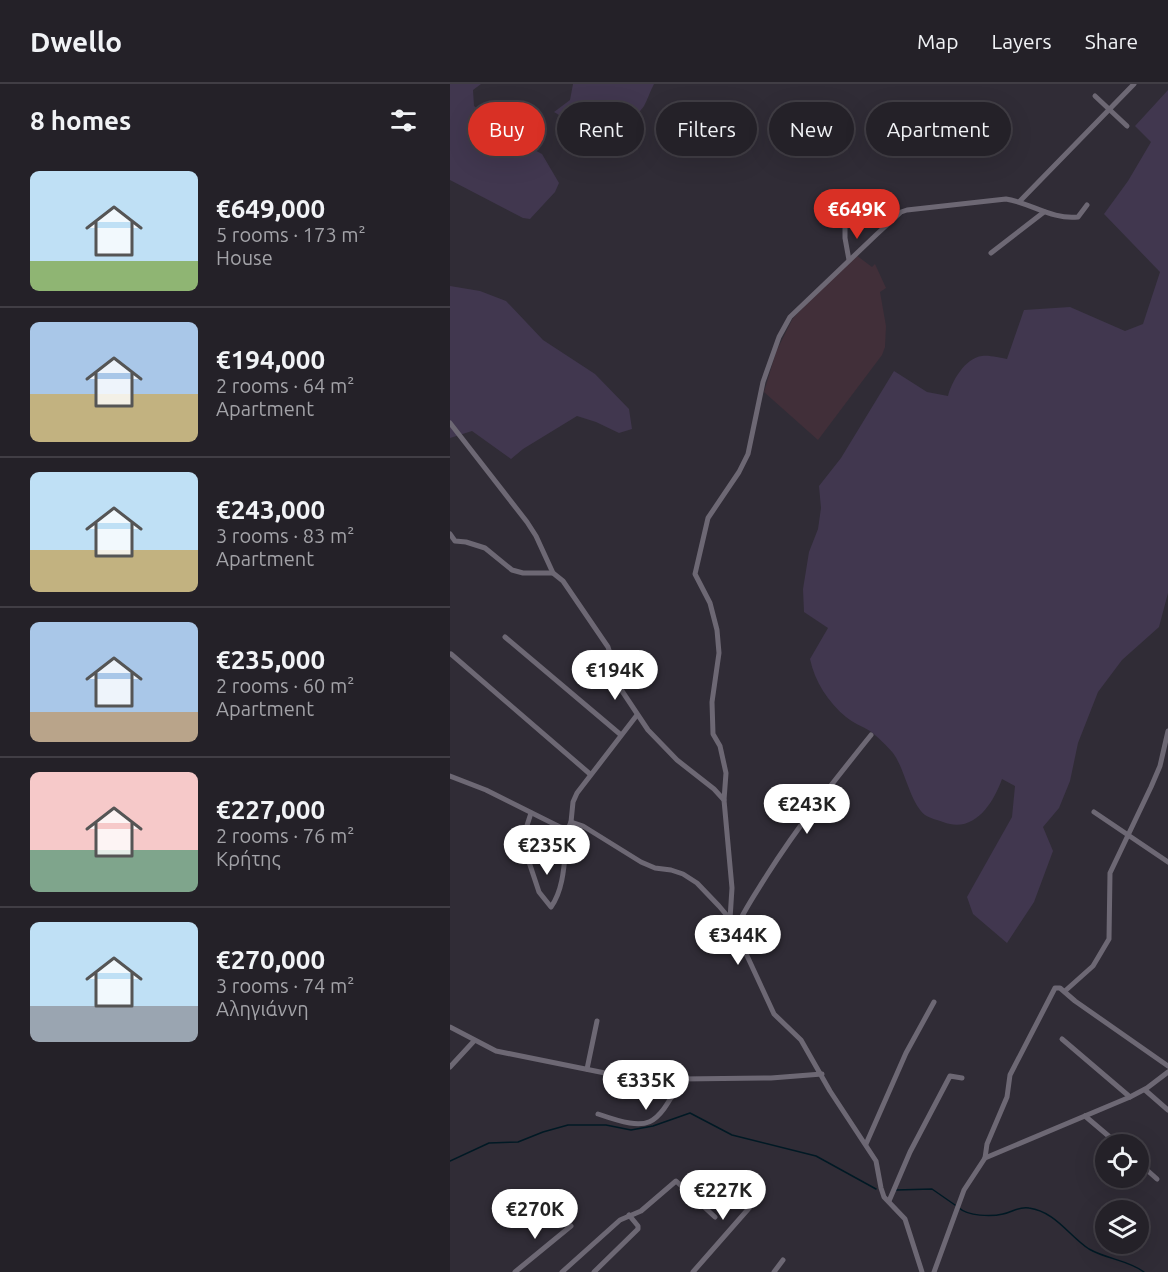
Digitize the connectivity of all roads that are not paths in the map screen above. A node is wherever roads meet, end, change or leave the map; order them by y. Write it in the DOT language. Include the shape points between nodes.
graph roads {
  1 [pos="1134,84"];
  2 [pos="1095,96"];
  3 [pos="1108,110"];
  4 [pos="1127,126"];
  5 [pos="1020,201"];
  6 [pos="1087,205"];
  7 [pos="1044,212"];
  8 [pos="845,224"];
  9 [pos="991,253"];
  10 [pos="849,260"];
  11 [pos="450,423"];
  12 [pos="450,534"];
  13 [pos="452,541"];
  14 [pos="552,573"];
  15 [pos="505,638"];
  16 [pos="451,654"];
  17 [pos="637,715"];
  18 [pos="1168,731"];
  19 [pos="621,735"];
  20 [pos="870,735"];
  21 [pos="590,774"];
  22 [pos="450,776"];
  23 [pos="724,800"];
  24 [pos="1094,812"];
  25 [pos="531,813"];
  26 [pos="571,822"];
  27 [pos="568,829"];
  28 [pos="1129,834"];
  29 [pos="1168,862"];
  30 [pos="730,920"];
  31 [pos="735,931"];
  32 [pos="1065,991"];
  33 [pos="934,1002"];
  34 [pos="597,1021"];
  35 [pos="450,1027"];
  36 [pos="1062,1039"];
  37 [pos="474,1041"];
  38 [pos="1168,1066"];
  39 [pos="450,1067"];
  40 [pos="587,1069"];
  41 [pos="1168,1072"];
  42 [pos="822,1074"];
  43 [pos="962,1078"];
  44 [pos="681,1079"];
  45 [pos="1145,1089"];
  46 [pos="1130,1097"];
  47 [pos="1168,1110"];
  48 [pos="598,1114"];
  49 [pos="1084,1116"];
  50 [pos="1106,1134"];
  51 [pos="866,1144"];
  52 [pos="985,1158"];
  53 [pos="1149,1172"];
  54 [pos="709,1176"];
  55 [pos="1157,1179"];
  56 [pos="889,1199"];
  57 [pos="629,1215"];
  58 [pos="715,1217"];
  59 [pos="571,1226"];
  60 [pos="783,1260"];
  61 [pos="515,1272"];
  62 [pos="562,1272"];
  63 [pos="594,1272"];
  64 [pos="693,1272"];
  65 [pos="774,1272"];
  66 [pos="922,1272"];
  67 [pos="934,1272"];
  1 -- 3 [label="street"];
  2 -- 3 [label="street"];
  3 -- 4 [label="street"];
  3 -- 5 [label="street"];
  5 -- 7 [label="street"];
  5 -- 10 [label="street" via="1006,199 901,212"];
  6 -- 7 [label="street" via="1078,218"];
  7 -- 9 [label="street"];
  8 -- 10 [label="street"];
  10 -- 23 [label="street" via="810,296 785,327 763,382 748,454 708,518 695,574 710,603 717,630 719,653 712,702 714,734 726,773"];
  11 -- 14 [label="street" via="527,522"];
  12 -- 13 [label="street"];
  13 -- 14 [label="street" via="485,548 513,570"];
  14 -- 17 [label="street" via="570,590 608,647 619,684"];
  15 -- 19 [label="street"];
  16 -- 21 [label="street"];
  17 -- 19 [label="street"];
  17 -- 23 [label="street" via="677,760"];
  18 -- 28 [label="street" via="1160,766"];
  19 -- 21 [label="street"];
  20 -- 31 [label="street" via="813,807"];
  21 -- 26 [label="street" via="573,802"];
  22 -- 25 [label="street"];
  23 -- 30 [label="street" via="732,888"];
  24 -- 28 [label="street"];
  25 -- 27 [label="street"];
  25 -- 27 [label="street" via="522,841 539,892 551,907 560,882"];
  26 -- 27 [label="street"];
  26 -- 30 [label="street" via="641,862 683,874 708,894"];
  28 -- 29 [label="street"];
  28 -- 32 [label="street" via="1110,873 1109,939 1093,966"];
  30 -- 31 [label="street"];
  31 -- 42 [label="street" via="774,1014 801,1040"];
  32 -- 38 [label="street"];
  32 -- 52 [label="street" via="1055,988 1018,1056"];
  33 -- 51 [label="street" via="906,1053"];
  34 -- 40 [label="street"];
  35 -- 37 [label="street"];
  36 -- 46 [label="street"];
  37 -- 39 [label="street"];
  37 -- 40 [label="street" via="496,1051"];
  40 -- 44 [label="street"];
  41 -- 45 [label="street"];
  42 -- 44 [label="street"];
  42 -- 51 [label="street"];
  43 -- 56 [label="street" via="950,1076"];
  44 -- 48 [label="street" via="665,1108 651,1122 617,1121"];
  45 -- 46 [label="street"];
  45 -- 47 [label="street"];
  46 -- 49 [label="street"];
  49 -- 50 [label="street"];
  49 -- 52 [label="street"];
  51 -- 56 [label="street" via="876,1161 880,1188"];
  52 -- 67 [label="street" via="964,1190"];
  53 -- 55 [label="street"];
  54 -- 64 [label="street" via="750,1207"];
  56 -- 66 [label="street" via="904,1219"];
  57 -- 58 [label="street" via="641,1211 676,1181"];
  57 -- 62 [label="street"];
  57 -- 63 [label="street" via="638,1229"];
  59 -- 61 [label="street"];
  60 -- 65 [label="street"];
}
